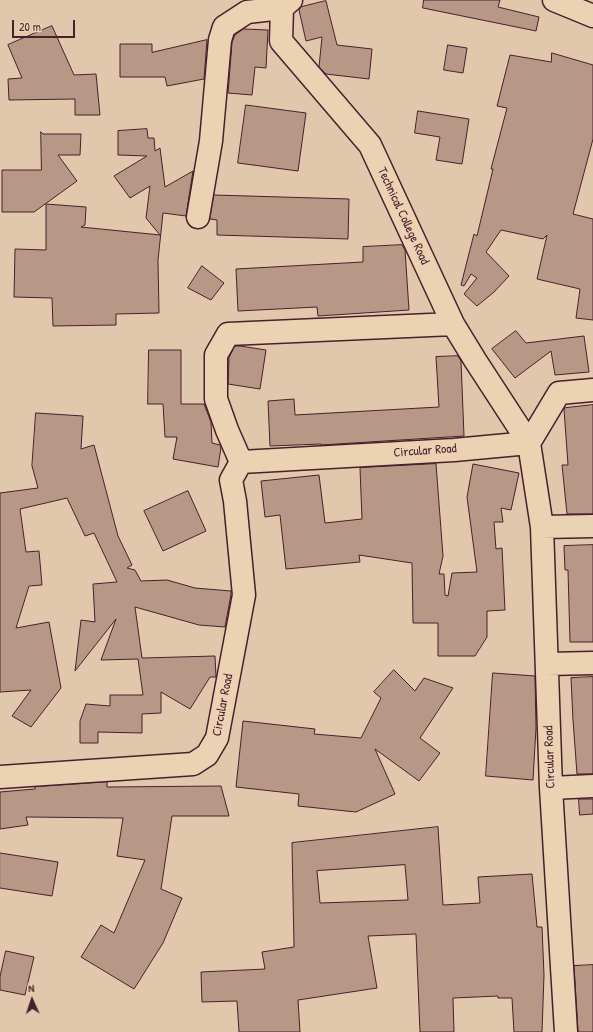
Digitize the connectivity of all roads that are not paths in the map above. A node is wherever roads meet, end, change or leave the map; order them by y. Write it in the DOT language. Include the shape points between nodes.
graph roads {
  1 [pos="554,0"];
  2 [pos="286,4"];
  3 [pos="593,16"];
  4 [pos="198,217"];
  5 [pos="453,324"];
  6 [pos="593,390"];
  7 [pos="529,442"];
  8 [pos="241,462"];
  9 [pos="593,526"];
  10 [pos="542,527"];
  11 [pos="593,663"];
  12 [pos="547,664"];
  13 [pos="0,777"];
  14 [pos="593,786"];
  15 [pos="551,788"];
  16 [pos="566,1032"];
  1 -- 3 [label="street"];
  2 -- 4 [label="street" via="247,12 224,27 220,40 211,141"];
  2 -- 5 [label="street, Technical College Road" via="281,41 370,145"];
  5 -- 7 [label="street, Technical College Road"];
  5 -- 8 [label="street" via="228,334 216,355 216,399"];
  6 -- 7 [label="street" via="559,393"];
  7 -- 8 [label="street, Circular Road" via="454,450"];
  7 -- 10 [label="street, Circular Road"];
  8 -- 13 [label="street, Circular Road" via="231,480 244,595 217,738 207,755 193,764"];
  9 -- 10 [label="street"];
  10 -- 12 [label="street, Circular Road"];
  11 -- 12 [label="street"];
  12 -- 15 [label="street, Circular Road"];
  14 -- 15 [label="street"];
  15 -- 16 [label="street, Circular Road"];
}
